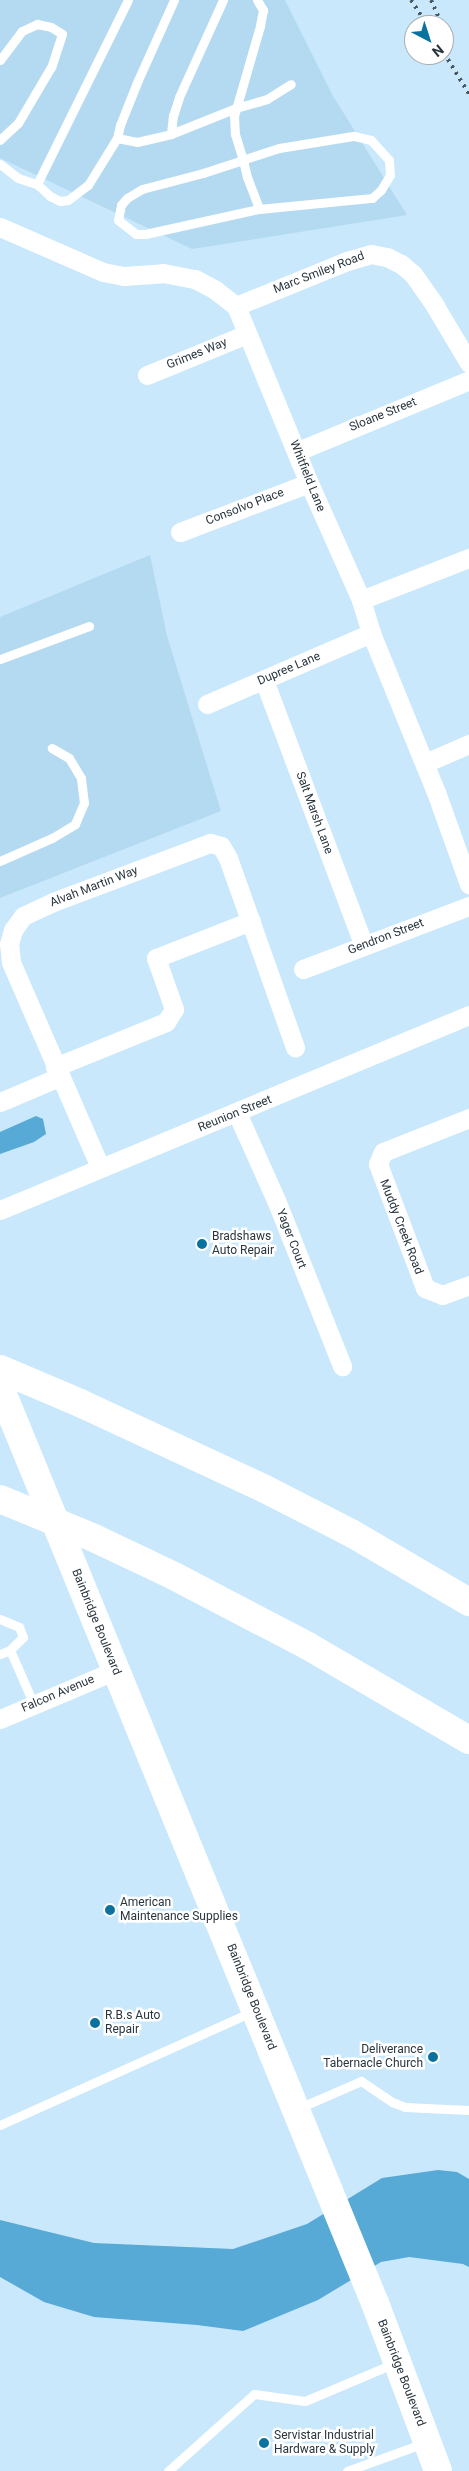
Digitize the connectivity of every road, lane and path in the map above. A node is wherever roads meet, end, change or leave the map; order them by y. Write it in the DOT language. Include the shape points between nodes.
graph roads {
  1 [pos="128,0"];
  2 [pos="174,0"];
  3 [pos="223,0"];
  4 [pos="257,0"];
  5 [pos="0,60"];
  6 [pos="291,84"];
  7 [pos="236,108"];
  8 [pos="171,134"];
  9 [pos="117,138"];
  10 [pos="0,140"];
  11 [pos="243,160"];
  12 [pos="0,164"];
  13 [pos="37,184"];
  14 [pos="259,209"];
  15 [pos="0,227"];
  16 [pos="236,306"];
  17 [pos="247,334"];
  18 [pos="469,363"];
  19 [pos="147,375"];
  20 [pos="469,380"];
  21 [pos="298,451"];
  22 [pos="309,483"];
  23 [pos="180,532"];
  24 [pos="469,558"];
  25 [pos="361,600"];
  26 [pos="89,626"];
  27 [pos="371,633"];
  28 [pos="0,659"];
  29 [pos="264,680"];
  30 [pos="207,704"];
  31 [pos="469,744"];
  32 [pos="52,748"];
  33 [pos="425,763"];
  34 [pos="0,861"];
  35 [pos="469,884"];
  36 [pos="469,906"];
  37 [pos="251,921"];
  38 [pos="364,946"];
  39 [pos="303,969"];
  40 [pos="469,1015"];
  41 [pos="295,1047"];
  42 [pos="57,1072"];
  43 [pos="0,1102"];
  44 [pos="236,1113"];
  45 [pos="469,1118"];
  46 [pos="100,1167"];
  47 [pos="0,1210"];
  48 [pos="469,1285"];
  49 [pos="342,1366"];
  50 [pos="0,1369"];
  51 [pos="0,1386"];
  52 [pos="0,1499"];
  53 [pos="469,1602"];
  54 [pos="0,1619"];
  55 [pos="10,1650"];
  56 [pos="0,1654"];
  57 [pos="116,1670"];
  58 [pos="34,1705"];
  59 [pos="0,1719"];
  60 [pos="469,1740"];
  61 [pos="257,2010"];
  62 [pos="296,2109"];
  63 [pos="469,2110"];
  64 [pos="0,2125"];
  65 [pos="397,2362"];
  66 [pos="427,2442"];
  67 [pos="369,2467"];
  68 [pos="168,2471"];
  69 [pos="348,2471"];
  70 [pos="438,2471"];
  1 -- 13 [label="lane"];
  2 -- 9 [label="lane" via="138,80"];
  3 -- 8 [label="lane" via="179,97"];
  4 -- 7 [label="lane" via="263,10 260,26"];
  5 -- 10 [label="lane" via="22,31 37,24 62,34 52,67 18,122"];
  6 -- 7 [label="lane" via="267,99"];
  7 -- 8 [label="lane"];
  7 -- 11 [label="lane" via="235,134"];
  8 -- 9 [label="lane" via="137,142"];
  9 -- 13 [label="lane" via="88,185 68,200 60,201 50,196"];
  11 -- 14 [label="lane"];
  11 -- 14 [label="lane" via="142,189 121,205 118,220 136,234 145,234"];
  11 -- 14 [label="lane" via="279,148 353,136 371,140 389,160 390,175 372,198"];
  12 -- 13 [label="lane" via="18,178"];
  15 -- 16 [label="street" via="103,272 124,276 163,273 195,279"];
  16 -- 17 [label="street, Whitfield Lane"];
  16 -- 18 [label="street, Marc Smiley Road" via="347,261 371,254 387,257 413,274"];
  17 -- 19 [label="street, Grimes Way"];
  17 -- 21 [label="street, Whitfield Lane"];
  20 -- 21 [label="street, Sloane Street"];
  21 -- 22 [label="street, Whitfield Lane"];
  22 -- 23 [label="street, Consolvo Place"];
  22 -- 25 [label="street, Whitfield Lane"];
  24 -- 25 [label="street"];
  25 -- 27 [label="street, Whitfield Lane"];
  26 -- 28 [label="lane"];
  27 -- 29 [label="street, Dupree Lane"];
  27 -- 33 [label="street, Whitfield Lane"];
  29 -- 30 [label="street, Dupree Lane"];
  29 -- 38 [label="street, Salt Marsh Lane"];
  31 -- 33 [label="street"];
  32 -- 34 [label="lane" via="69,758 81,778 84,803 75,824"];
  33 -- 35 [label="street, Whitfield Lane"];
  36 -- 38 [label="street, Gendron Street"];
  37 -- 41 [label="street, Alvah Martin Way"];
  37 -- 42 [label="street" via="156,958 174,1008 166,1022"];
  37 -- 42 [label="street, Alvah Martin Way" via="228,858 221,846 210,843 23,916 13,930 11,962"];
  38 -- 39 [label="street, Gendron Street"];
  40 -- 44 [label="street, Reunion Street"];
  42 -- 43 [label="street"];
  42 -- 46 [label="street, Alvah Martin Way"];
  44 -- 46 [label="street, Reunion Street"];
  44 -- 49 [label="street, Yager Court" via="276,1200"];
  45 -- 48 [label="street, Muddy Creek Road" via="383,1152 378,1164 425,1288 442,1296"];
  46 -- 47 [label="street, Reunion Street"];
  50 -- 53 [label="main road" via="265,1489 343,1529"];
  51 -- 57 [label="main road, Bainbridge Boulevard"];
  52 -- 60 [label="main road" via="174,1576 308,1646"];
  54 -- 55 [label="lane" via="18,1627 23,1637"];
  55 -- 56 [label="lane"];
  55 -- 58 [label="lane"];
  57 -- 58 [label="street, Falcon Avenue"];
  57 -- 61 [label="main road, Bainbridge Boulevard"];
  58 -- 59 [label="street, Falcon Avenue"];
  61 -- 62 [label="main road, Bainbridge Boulevard"];
  61 -- 64 [label="lane"];
  62 -- 63 [label="lane" via="361,2081 392,2102 405,2106"];
  62 -- 65 [label="main road, Bainbridge Boulevard"];
  65 -- 66 [label="main road, Bainbridge Boulevard"];
  65 -- 68 [label="lane" via="305,2400 254,2394"];
  66 -- 67 [label="lane"];
  66 -- 70 [label="main road, Bainbridge Boulevard"];
  67 -- 69 [label="lane"];
}
